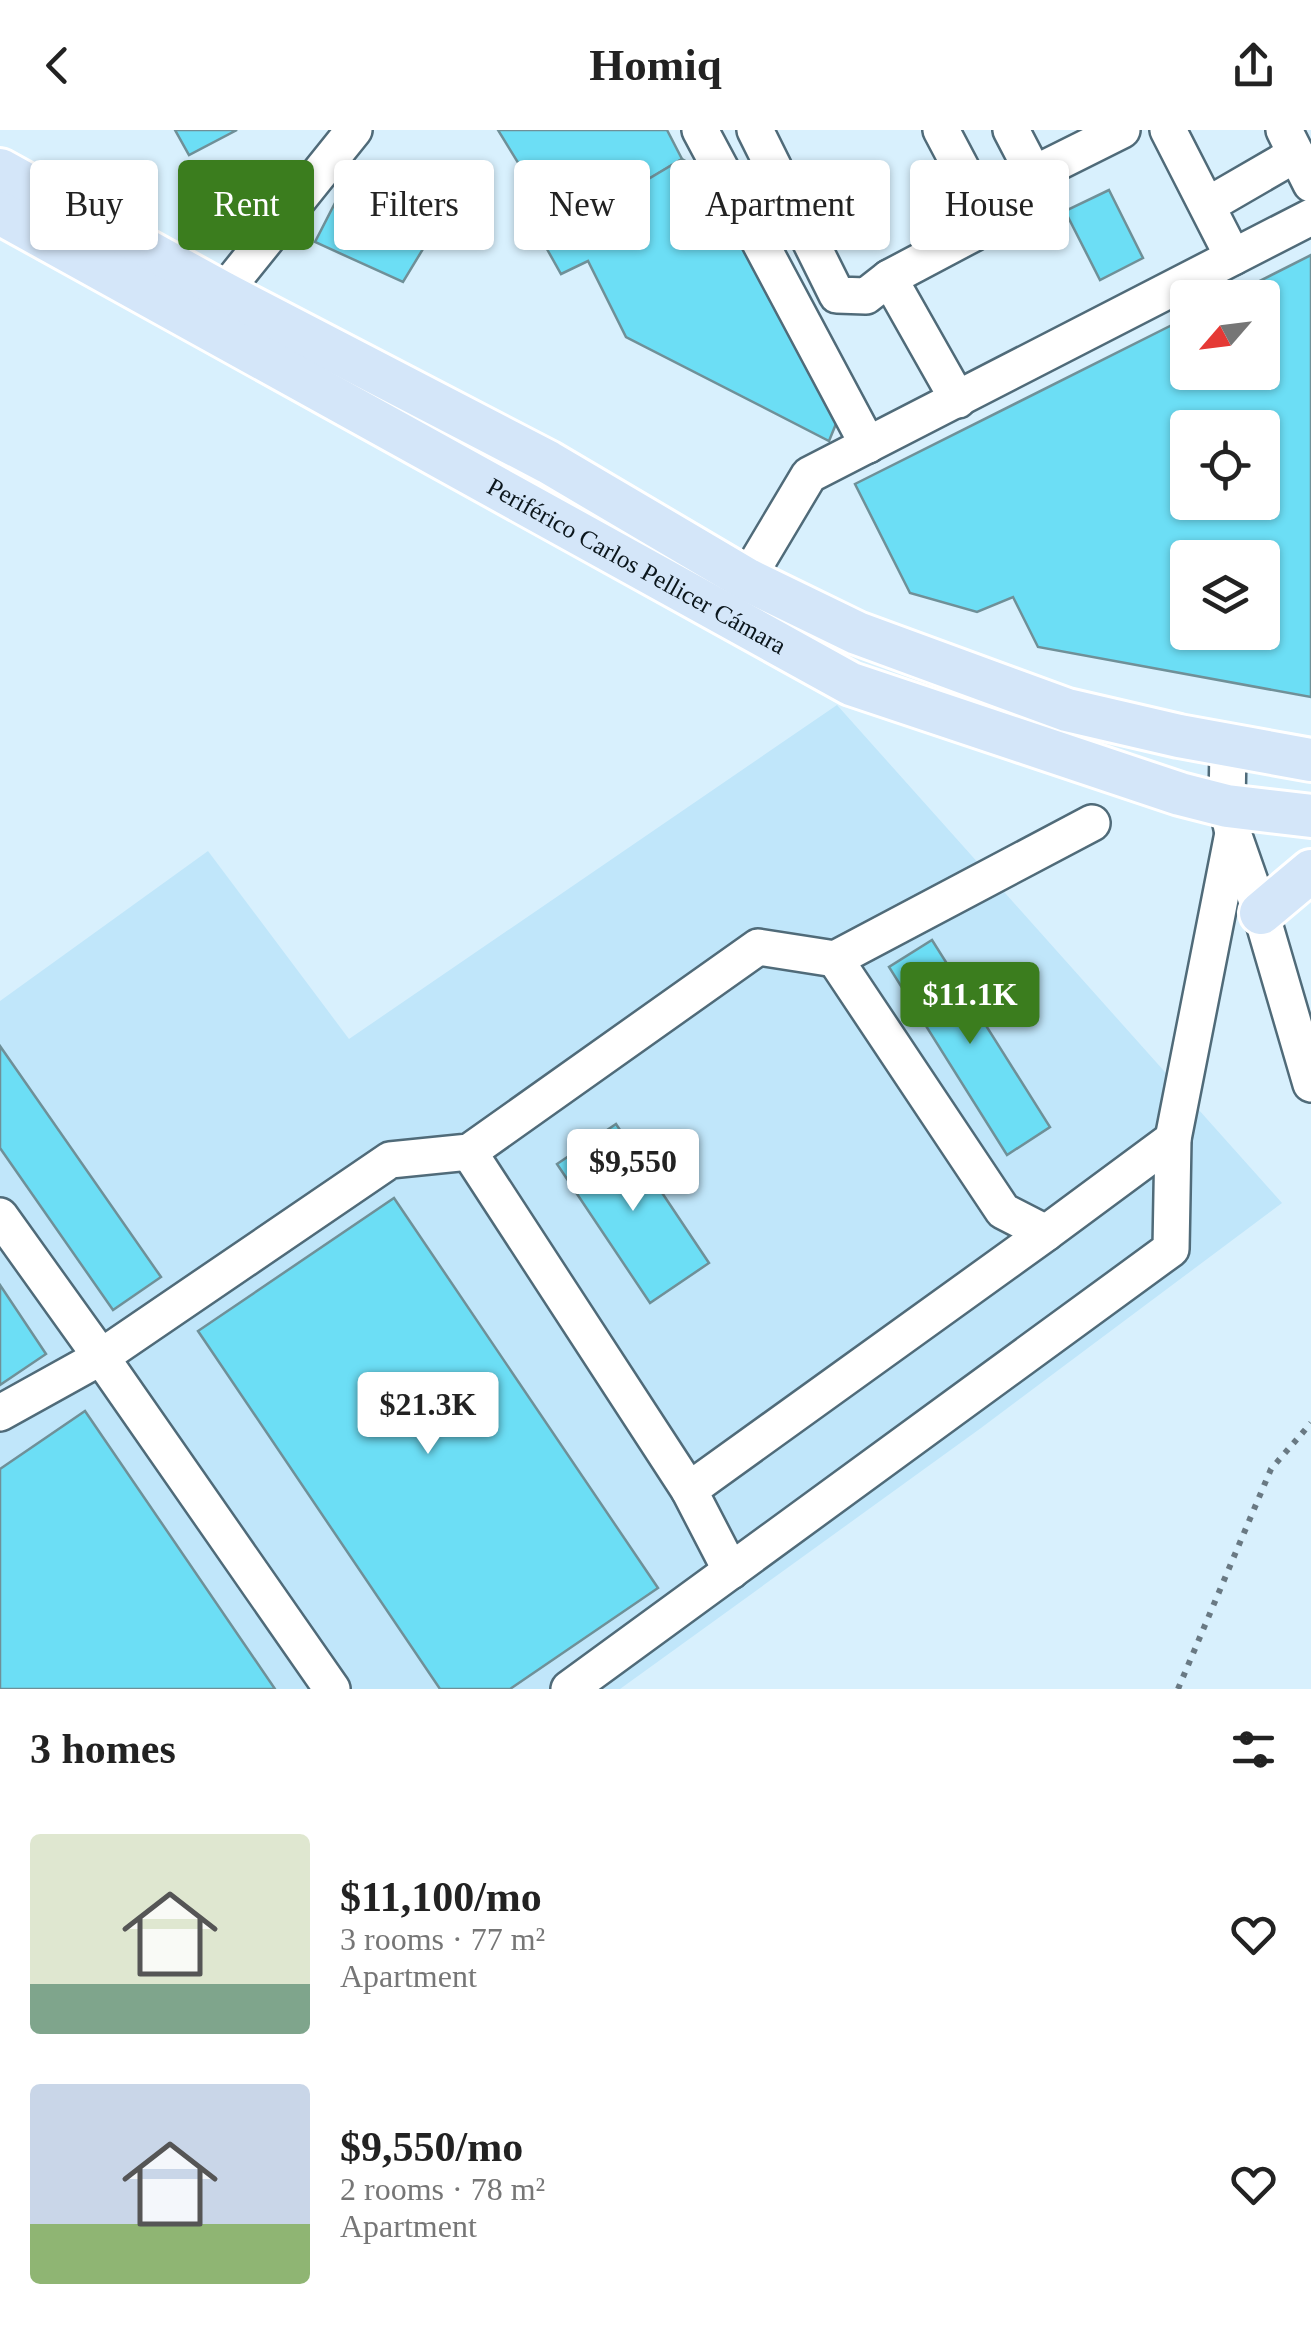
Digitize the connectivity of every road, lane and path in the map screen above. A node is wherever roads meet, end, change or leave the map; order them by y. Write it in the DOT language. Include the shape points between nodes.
graph roads {
  1 [pos="354,130"];
  2 [pos="700,130"];
  3 [pos="755,130"];
  4 [pos="941,130"];
  5 [pos="1011,130"];
  6 [pos="1168,130"];
  7 [pos="1116,133"];
  8 [pos="1297,156"];
  9 [pos="0,170"];
  10 [pos="1208,205"];
  11 [pos="0,213"];
  12 [pos="1311,217"];
  13 [pos="1234,257"];
  14 [pos="889,278"];
  15 [pos="223,293"];
  16 [pos="958,400"];
  17 [pos="868,445"];
  18 [pos="748,580"];
  19 [pos="724,616"];
  20 [pos="1228,746"];
  21 [pos="1301,759"];
  22 [pos="1311,816"];
  23 [pos="1230,819"];
  24 [pos="1092,823"];
  25 [pos="1311,871"];
  26 [pos="1260,914"];
  27 [pos="835,959"];
  28 [pos="1311,1084"];
  29 [pos="1173,1140"];
  30 [pos="469,1152"];
  31 [pos="0,1216"];
  32 [pos="1046,1234"];
  33 [pos="101,1358"];
  34 [pos="0,1413"];
  35 [pos="1311,1423"];
  36 [pos="689,1490"];
  37 [pos="731,1571"];
  38 [pos="332,1689"];
  39 [pos="569,1689"];
  40 [pos="1178,1689"];
  1 -- 15 [label="street"];
  2 -- 17 [label="street"];
  3 -- 14 [label="street" via="838,295 866,296"];
  4 -- 14 [label="street" via="978,200 974,233"];
  5 -- 7 [label="street" via="1034,174"];
  6 -- 10 [label="street"];
  8 -- 10 [label="street"];
  9 -- 15 [label="main road, Periférico Carlos Pellicer Cámara"];
  10 -- 13 [label="street"];
  11 -- 19 [label="main road, Periférico Carlos Pellicer Cámara"];
  12 -- 13 [label="street"];
  13 -- 16 [label="street"];
  14 -- 16 [label="street"];
  15 -- 18 [label="main road, Periférico Carlos Pellicer Cámara" via="548,462"];
  16 -- 17 [label="street"];
  17 -- 18 [label="street" via="810,474"];
  18 -- 19 [label="street"];
  18 -- 20 [label="main road, Periférico Carlos Pellicer Cámara" via="857,633 1067,710"];
  19 -- 23 [label="main road, Periférico Carlos Pellicer Cámara" via="851,684 1180,794"];
  20 -- 21 [label="main road, Periférico Carlos Pellicer Cámara"];
  20 -- 23 [label="street"];
  22 -- 23 [label="main road, Periférico Carlos Pellicer Cámara"];
  23 -- 26 [label="street"];
  23 -- 29 [label="street"];
  24 -- 27 [label="street"];
  25 -- 26 [label="main road"];
  26 -- 28 [label="street"];
  27 -- 30 [label="street" via="758,946"];
  27 -- 32 [label="street" via="1003,1211"];
  29 -- 32 [label="street"];
  29 -- 37 [label="street" via="1172,1250"];
  30 -- 33 [label="street" via="390,1160"];
  30 -- 36 [label="street"];
  31 -- 33 [label="street"];
  32 -- 36 [label="street"];
  33 -- 34 [label="street"];
  33 -- 38 [label="street"];
  35 -- 40 [label="path" via="1272,1469"];
  36 -- 37 [label="street"];
  37 -- 39 [label="street"];
}
